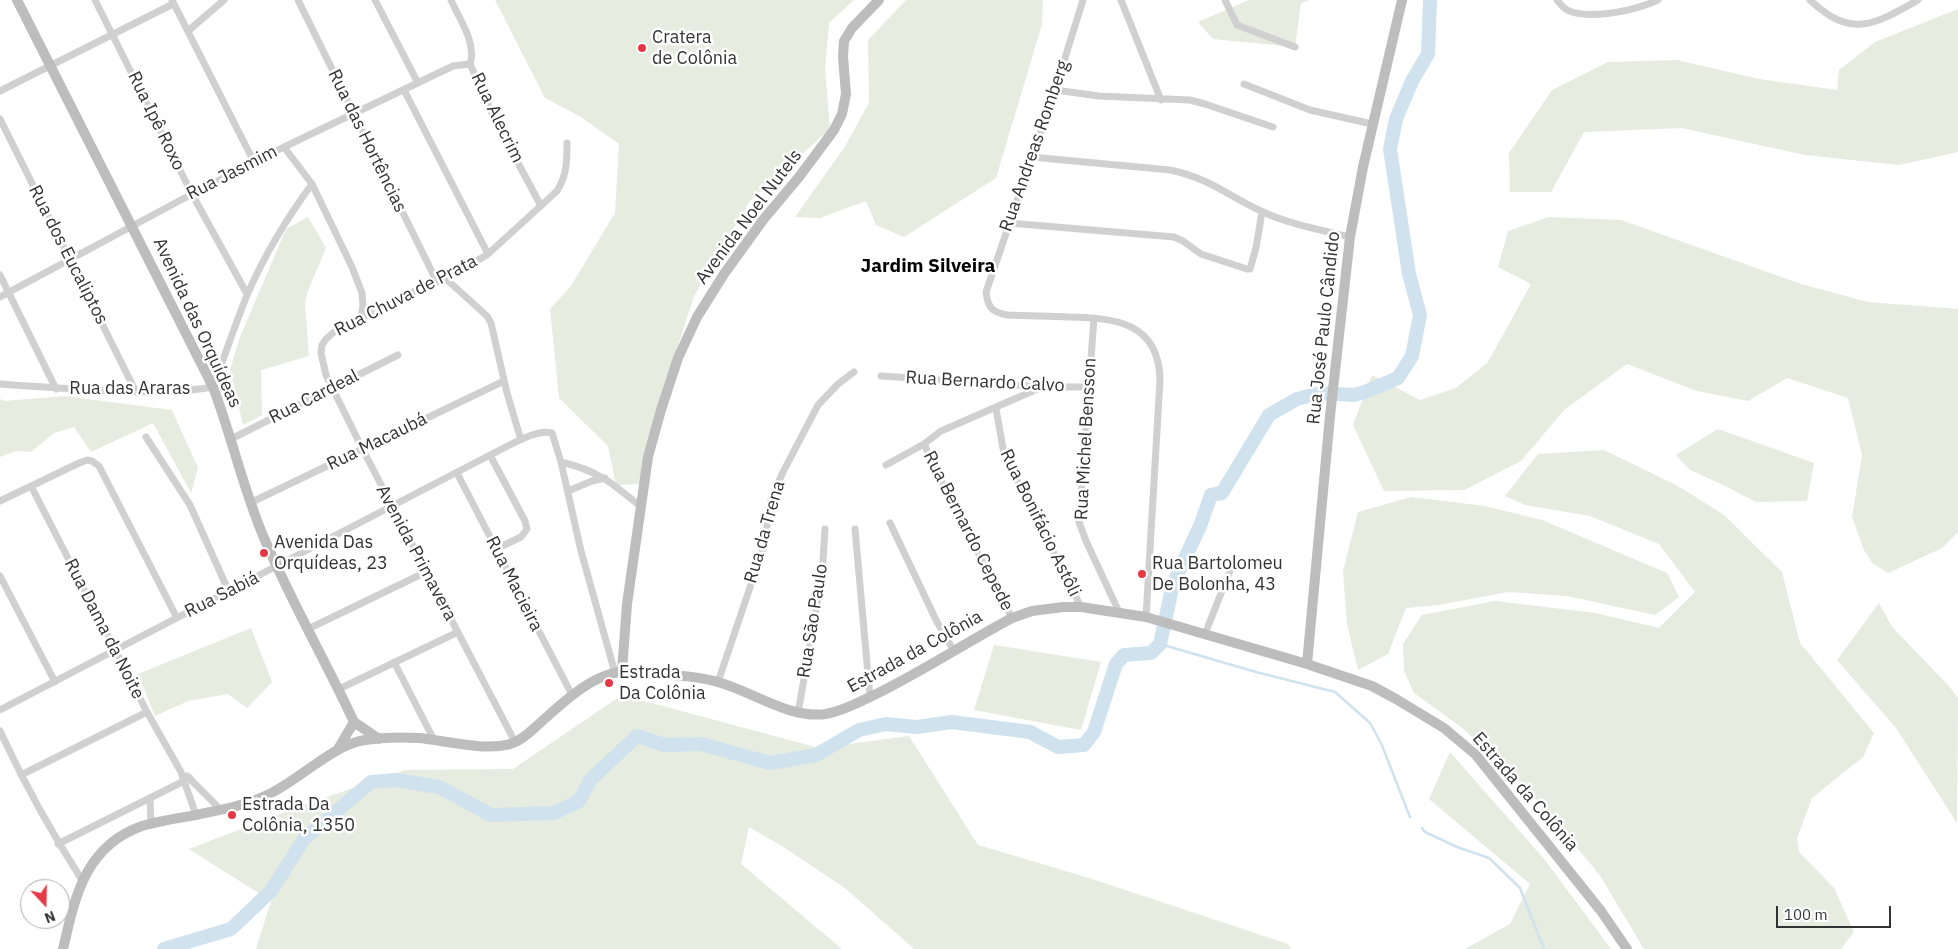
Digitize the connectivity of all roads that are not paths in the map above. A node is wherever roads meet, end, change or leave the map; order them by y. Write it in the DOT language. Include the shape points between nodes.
graph roads {
  1 [pos="17,0"];
  2 [pos="95,0"];
  3 [pos="224,0"];
  4 [pos="298,0"];
  5 [pos="375,0"];
  6 [pos="451,0"];
  7 [pos="879,0"];
  8 [pos="1083,0"];
  9 [pos="1121,0"];
  10 [pos="1225,0"];
  11 [pos="1402,0"];
  12 [pos="1557,0"];
  13 [pos="1658,0"];
  14 [pos="1810,0"];
  15 [pos="1918,0"];
  16 [pos="172,2"];
  17 [pos="188,31"];
  18 [pos="112,34"];
  19 [pos="1294,47"];
  20 [pos="470,64"];
  21 [pos="50,65"];
  22 [pos="418,83"];
  23 [pos="1244,84"];
  24 [pos="0,90"];
  25 [pos="404,90"];
  26 [pos="1055,90"];
  27 [pos="1161,100"];
  28 [pos="355,114"];
  29 [pos="0,119"];
  30 [pos="1372,124"];
  31 [pos="1273,128"];
  32 [pos="567,143"];
  33 [pos="284,147"];
  34 [pos="1031,157"];
  35 [pos="254,162"];
  36 [pos="312,184"];
  37 [pos="192,194"];
  38 [pos="541,206"];
  39 [pos="1262,212"];
  40 [pos="1009,223"];
  41 [pos="132,226"];
  42 [pos="1350,237"];
  43 [pos="488,254"];
  44 [pos="70,260"];
  45 [pos="0,275"];
  46 [pos="445,278"];
  47 [pos="437,282"];
  48 [pos="9,293"];
  49 [pos="247,294"];
  50 [pos="0,298"];
  51 [pos="362,317"];
  52 [pos="1094,318"];
  53 [pos="398,355"];
  54 [pos="322,361"];
  55 [pos="854,372"];
  56 [pos="881,376"];
  57 [pos="504,381"];
  58 [pos="0,384"];
  59 [pos="1044,386"];
  60 [pos="213,387"];
  61 [pos="332,387"];
  62 [pos="1088,387"];
  63 [pos="56,389"];
  64 [pos="136,392"];
  65 [pos="996,409"];
  66 [pos="146,437"];
  67 [pos="231,439"];
  68 [pos="521,440"];
  69 [pos="924,444"];
  70 [pos="362,448"];
  71 [pos="490,455"];
  72 [pos="561,462"];
  73 [pos="886,465"];
  74 [pos="457,473"];
  75 [pos="606,478"];
  76 [pos="31,486"];
  77 [pos="568,491"];
  78 [pos="0,501"];
  79 [pos="250,503"];
  80 [pos="392,507"];
  81 [pos="641,507"];
  82 [pos="890,523"];
  83 [pos="824,529"];
  84 [pos="854,529"];
  85 [pos="496,549"];
  86 [pos="278,567"];
  87 [pos="1231,568"];
  88 [pos="426,572"];
  89 [pos="0,576"];
  90 [pos="229,592"];
  91 [pos="1081,607"];
  92 [pos="1119,612"];
  93 [pos="1146,617"];
  94 [pos="177,618"];
  95 [pos="1012,618"];
  96 [pos="308,629"];
  97 [pos="458,632"];
  98 [pos="1205,634"];
  99 [pos="116,651"];
  100 [pos="954,651"];
  101 [pos="394,662"];
  102 [pos="1307,664"];
  103 [pos="618,672"];
  104 [pos="55,682"];
  105 [pos="718,682"];
  106 [pos="339,689"];
  107 [pos="572,695"];
  108 [pos="870,697"];
  109 [pos="0,710"];
  110 [pos="147,712"];
  111 [pos="798,713"];
  112 [pos="354,722"];
  113 [pos="0,731"];
  114 [pos="378,739"];
  115 [pos="434,740"];
  116 [pos="515,742"];
  117 [pos="338,749"];
  118 [pos="21,776"];
  119 [pos="186,780"];
  120 [pos="150,798"];
  121 [pos="221,810"];
  122 [pos="196,815"];
  123 [pos="151,824"];
  124 [pos="58,844"];
  125 [pos="82,880"];
  126 [pos="63,949"];
  127 [pos="1627,949"];
  1 -- 21 [label="street, Avenida das Orquídeas"];
  2 -- 18 [label="street, Rua Ipê Roxo"];
  3 -- 17 [label="street"];
  4 -- 28 [label="street, Rua das Hortências"];
  5 -- 22 [label="street"];
  6 -- 20 [label="street, Rua Alecrim" via="470,45"];
  7 -- 81 [label="street, Avenida Noel Nutels" via="844,41 846,94 842,114 834,130 724,274 691,328 661,410 648,457"];
  8 -- 26 [label="street, Rua Andreas Romberg"];
  9 -- 27 [label="street"];
  10 -- 19 [label="street" via="1237,25"];
  11 -- 30 [label="street, Rua José Paulo Cândido"];
  12 -- 13 [label="street" via="1571,12 1585,14 1635,8"];
  14 -- 15 [label="street" via="1841,22 1868,24"];
  16 -- 17 [label="street"];
  16 -- 18 [label="street"];
  17 -- 35 [label="street"];
  18 -- 21 [label="street"];
  18 -- 37 [label="street, Rua Ipê Roxo"];
  20 -- 22 [label="street, Rua Jasmim" via="453,66"];
  20 -- 38 [label="street, Rua Alecrim" via="495,120"];
  21 -- 24 [label="street"];
  21 -- 41 [label="street, Avenida das Orquídeas"];
  22 -- 25 [label="street, Rua Jasmim"];
  23 -- 30 [label="street" via="1310,110"];
  25 -- 28 [label="street, Rua Jasmim"];
  25 -- 43 [label="street"];
  26 -- 27 [label="street"];
  26 -- 34 [label="street, Rua Andreas Romberg"];
  27 -- 31 [label="street" via="1190,100"];
  28 -- 33 [label="street, Rua Jasmim"];
  28 -- 47 [label="street, Rua das Hortências"];
  29 -- 44 [label="street, Rua dos Eucaliptos"];
  30 -- 42 [label="street, Rua José Paulo Cândido"];
  32 -- 38 [label="street, Rua Chuva de Prata" via="563,181 558,191"];
  33 -- 35 [label="street, Rua Jasmim"];
  33 -- 36 [label="street"];
  34 -- 39 [label="street" via="1191,174"];
  34 -- 40 [label="street, Rua Andreas Romberg"];
  35 -- 37 [label="street, Rua Jasmim"];
  36 -- 49 [label="street, Rua das Araras" via="262,262"];
  36 -- 51 [label="street" via="359,284"];
  37 -- 41 [label="street, Rua Jasmim"];
  37 -- 49 [label="street, Rua Ipê Roxo"];
  38 -- 43 [label="street, Rua Chuva de Prata"];
  39 -- 40 [label="street" via="1250,269 1201,254 1174,237"];
  39 -- 42 [label="street"];
  40 -- 52 [label="street, Rua Andreas Romberg" via="986,292 988,306 996,313 1007,315"];
  41 -- 44 [label="street, Rua Jasmim"];
  41 -- 60 [label="street, Avenida das Orquídeas"];
  42 -- 102 [label="street, Rua José Paulo Cândido"];
  43 -- 46 [label="street, Rua Chuva de Prata"];
  44 -- 48 [label="street, Rua Jasmim"];
  44 -- 64 [label="street, Rua dos Eucaliptos"];
  45 -- 48 [label="street"];
  46 -- 47 [label="street, Rua Chuva de Prata"];
  46 -- 57 [label="street" via="487,316"];
  47 -- 51 [label="street, Rua Chuva de Prata"];
  48 -- 50 [label="street, Rua Jasmim"];
  48 -- 63 [label="street"];
  49 -- 60 [label="street, Rua das Araras"];
  51 -- 54 [label="street, Rua Chuva de Prata" via="326,338 322,345"];
  52 -- 62 [label="street, Rua Michel Bensson"];
  52 -- 93 [label="street" via="1120,322 1146,336 1160,368"];
  53 -- 61 [label="street, Rua Cardeal"];
  54 -- 61 [label="street, Avenida Primavera"];
  55 -- 105 [label="street, Rua da Trena" via="818,405 771,499 764,546"];
  56 -- 59 [label="street, Rua Bernardo Calvo"];
  57 -- 68 [label="street"];
  57 -- 70 [label="street, Rua Macaubá"];
  58 -- 63 [label="street, Rua das Araras"];
  59 -- 62 [label="street, Rua Bernardo Calvo"];
  59 -- 65 [label="street"];
  60 -- 64 [label="street, Rua das Araras"];
  60 -- 67 [label="street, Avenida das Orquídeas"];
  61 -- 67 [label="street, Rua Cardeal"];
  61 -- 70 [label="street, Avenida Primavera"];
  62 -- 92 [label="street, Rua Michel Bensson" via="1079,522"];
  63 -- 64 [label="street, Rua das Araras"];
  65 -- 69 [label="street" via="941,432"];
  65 -- 91 [label="street, Rua Bonifácio Astôli" via="1004,454"];
  66 -- 90 [label="street" via="190,505"];
  67 -- 79 [label="street, Avenida das Orquídeas"];
  68 -- 71 [label="street, Rua Sabiá"];
  68 -- 72 [label="street, Rua Sabiá" via="541,432 552,433"];
  69 -- 73 [label="street"];
  69 -- 95 [label="street, Rua Bernardo Cepede"];
  70 -- 79 [label="street, Rua Macaubá"];
  70 -- 80 [label="street, Avenida Primavera"];
  71 -- 74 [label="street, Rua Sabiá"];
  71 -- 85 [label="street" via="527,530"];
  72 -- 75 [label="street"];
  72 -- 77 [label="street"];
  74 -- 80 [label="street, Rua Sabiá"];
  74 -- 85 [label="street, Rua Macieira"];
  75 -- 77 [label="street"];
  75 -- 81 [label="street"];
  76 -- 78 [label="street"];
  76 -- 94 [label="street" via="87,460 99,466"];
  76 -- 99 [label="street, Rua Dama da Noite"];
  77 -- 103 [label="street"];
  79 -- 86 [label="street, Avenida das Orquídeas"];
  80 -- 86 [label="street, Rua Sabiá"];
  80 -- 88 [label="street, Avenida Primavera"];
  81 -- 103 [label="street, Avenida Noel Nutels"];
  82 -- 100 [label="street"];
  83 -- 111 [label="street, Rua São Paulo" via="822,576"];
  84 -- 108 [label="street"];
  85 -- 107 [label="street, Rua Macieira"];
  86 -- 90 [label="street, Rua Sabiá"];
  86 -- 96 [label="street, Avenida das Orquídeas"];
  87 -- 98 [label="street"];
  88 -- 96 [label="street"];
  88 -- 97 [label="street, Avenida Primavera"];
  89 -- 104 [label="street"];
  90 -- 94 [label="street, Rua Sabiá"];
  91 -- 92 [label="street, Estrada da Colônia"];
  91 -- 95 [label="street, Estrada da Colônia" via="1032,611"];
  92 -- 93 [label="street, Estrada da Colônia"];
  93 -- 98 [label="street, Estrada da Colônia"];
  94 -- 99 [label="street, Rua Sabiá"];
  95 -- 100 [label="street, Estrada da Colônia"];
  96 -- 106 [label="street, Avenida das Orquídeas"];
  97 -- 101 [label="street"];
  97 -- 116 [label="street, Avenida Primavera"];
  98 -- 102 [label="street, Estrada da Colônia"];
  99 -- 104 [label="street, Rua Sabiá"];
  99 -- 110 [label="street, Rua Dama da Noite"];
  100 -- 108 [label="street, Estrada da Colônia"];
  101 -- 106 [label="street"];
  101 -- 115 [label="street"];
  102 -- 127 [label="street, Estrada da Colônia" via="1372,686 1444,728 1470,750 1568,868"];
  103 -- 105 [label="street, Estrada da Colônia"];
  103 -- 107 [label="street, Estrada da Colônia" via="588,684"];
  104 -- 109 [label="street, Rua Sabiá"];
  105 -- 111 [label="street, Estrada da Colônia"];
  106 -- 112 [label="street, Avenida das Orquídeas"];
  107 -- 116 [label="street, Estrada da Colônia"];
  108 -- 111 [label="street, Estrada da Colônia" via="824,714"];
  110 -- 118 [label="street"];
  110 -- 119 [label="street, Rua Dama da Noite"];
  112 -- 114 [label="street"];
  112 -- 117 [label="street"];
  113 -- 118 [label="street"];
  114 -- 115 [label="street, Estrada da Colônia"];
  114 -- 117 [label="street, Estrada da Colônia" via="363,740"];
  115 -- 116 [label="street, Estrada da Colônia" via="490,746"];
  117 -- 121 [label="street, Estrada da Colônia" via="285,786"];
  118 -- 124 [label="street"];
  119 -- 120 [label="street"];
  119 -- 121 [label="street"];
  119 -- 122 [label="street, Rua Dama da Noite"];
  120 -- 123 [label="street"];
  120 -- 124 [label="street"];
  121 -- 122 [label="street, Estrada da Colônia"];
  122 -- 123 [label="street, Estrada da Colônia"];
  123 -- 125 [label="street, Estrada da Colônia" via="132,830 110,844 92,862"];
  124 -- 125 [label="street"];
  125 -- 126 [label="street, Estrada da Colônia"];
}
